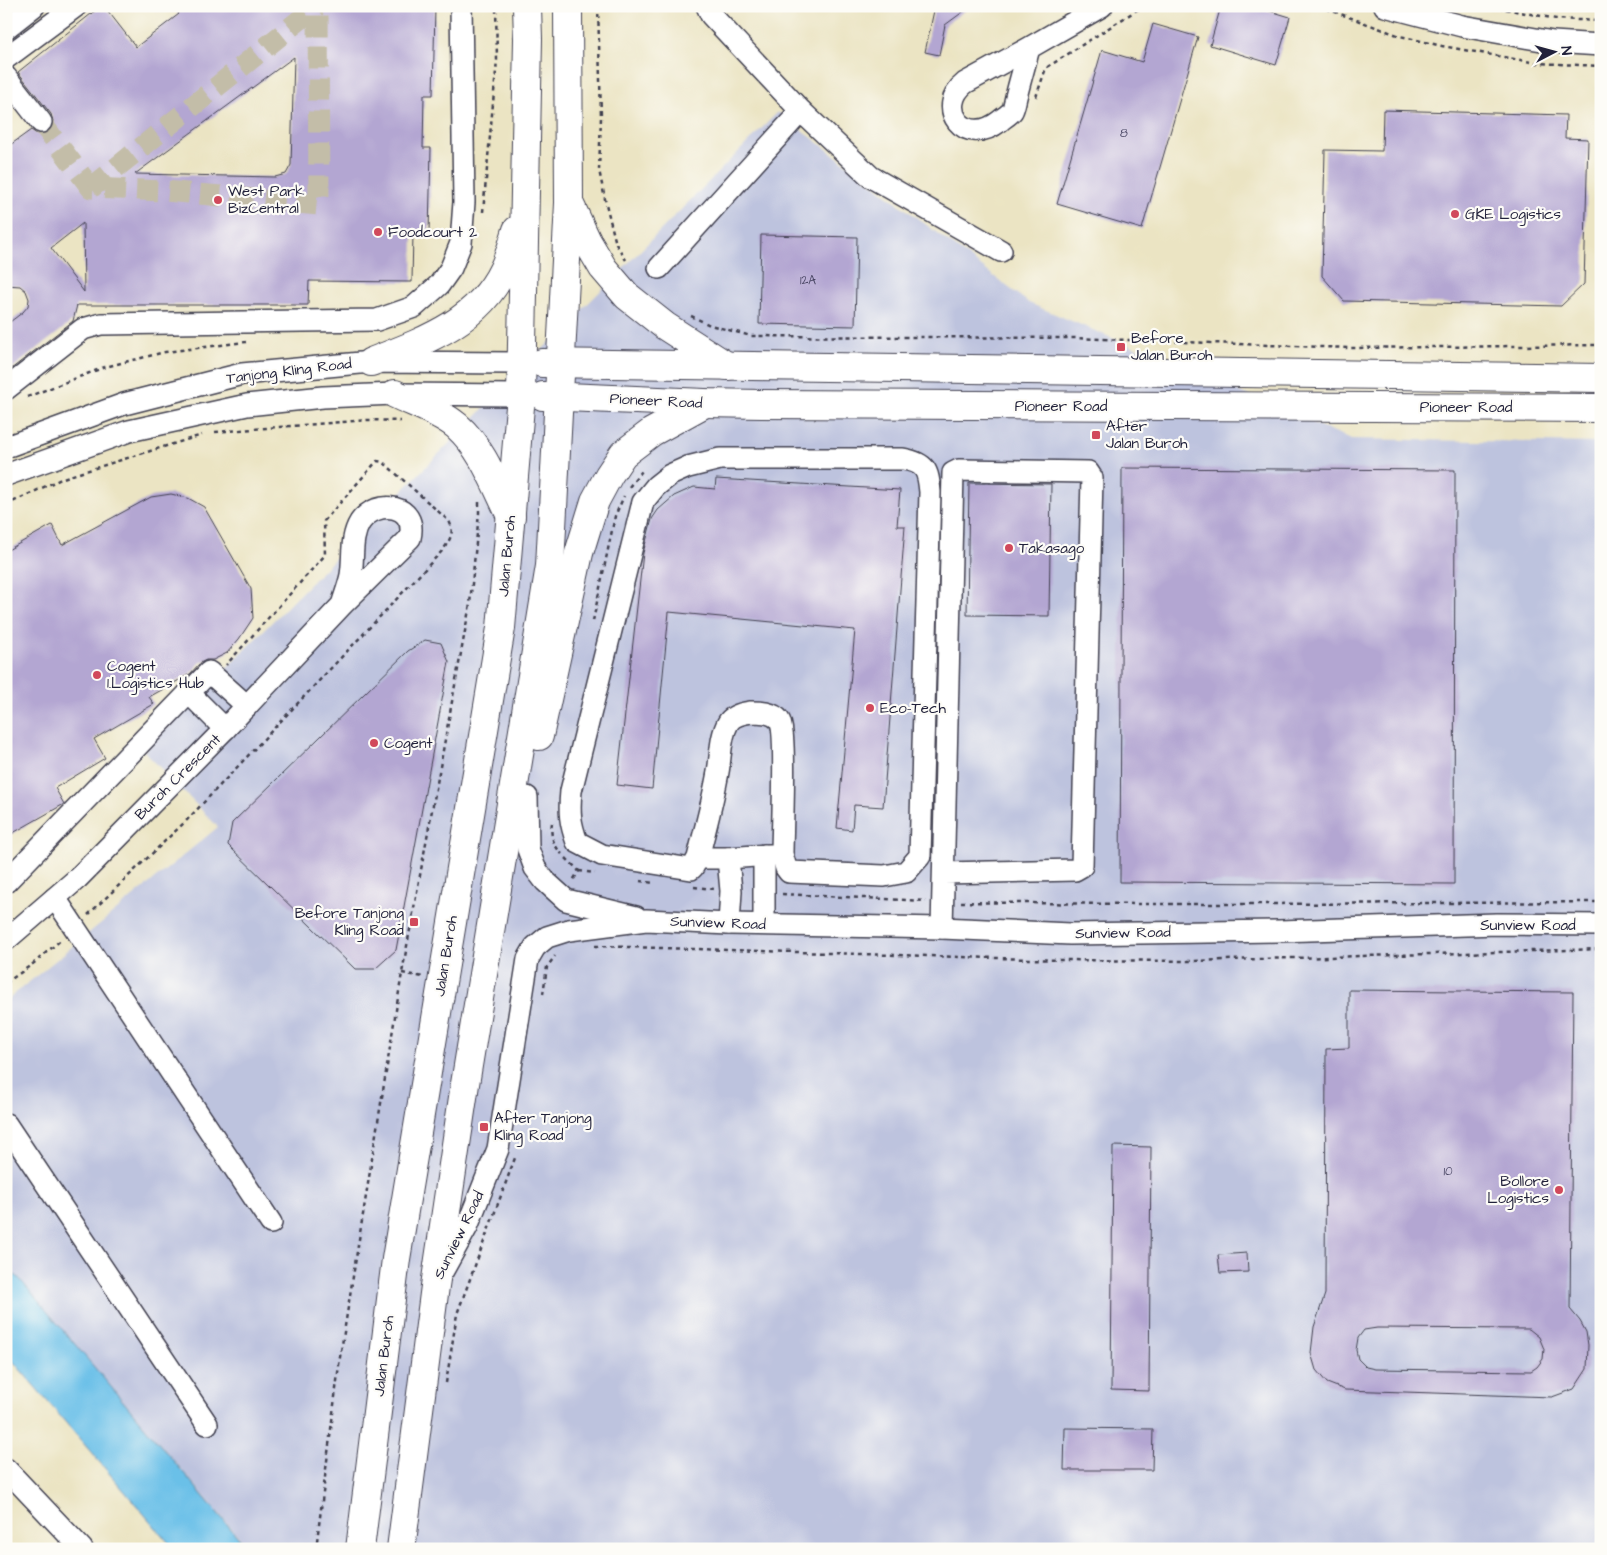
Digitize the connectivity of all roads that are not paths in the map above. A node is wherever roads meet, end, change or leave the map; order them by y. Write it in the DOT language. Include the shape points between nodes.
graph roads {
  1 [pos="34,6"];
  2 [pos="76,6"];
  3 [pos="462,6"];
  4 [pos="527,6"];
  5 [pos="568,6"];
  6 [pos="707,6"];
  7 [pos="1102,6"];
  8 [pos="1385,6"];
  9 [pos="6,28"];
  10 [pos="1601,45"];
  11 [pos="1029,48"];
  12 [pos="6,58"];
  13 [pos="6,77"];
  14 [pos="801,111"];
  15 [pos="41,122"];
  16 [pos="569,203"];
  17 [pos="525,206"];
  18 [pos="1001,251"];
  19 [pos="659,268"];
  20 [pos="371,362"];
  21 [pos="523,363"];
  22 [pos="561,364"];
  23 [pos="727,366"];
  24 [pos="1601,378"];
  25 [pos="15,394"];
  26 [pos="395,394"];
  27 [pos="521,395"];
  28 [pos="560,396"];
  29 [pos="705,403"];
  30 [pos="1601,408"];
  31 [pos="6,447"];
  32 [pos="6,475"];
  33 [pos="511,516"];
  34 [pos="342,605"];
  35 [pos="188,694"];
  36 [pos="247,706"];
  37 [pos="225,729"];
  38 [pos="527,797"];
  39 [pos="773,854"];
  40 [pos="698,858"];
  41 [pos="728,858"];
  42 [pos="944,873"];
  43 [pos="6,882"];
  44 [pos="55,898"];
  45 [pos="492,914"];
  46 [pos="646,920"];
  47 [pos="729,924"];
  48 [pos="764,924"];
  49 [pos="1601,925"];
  50 [pos="942,928"];
  51 [pos="6,940"];
  52 [pos="6,1124"];
  53 [pos="270,1223"];
  54 [pos="435,1286"];
  55 [pos="207,1424"];
  56 [pos="6,1469"];
  57 [pos="82,1549"];
  58 [pos="360,1549"];
  59 [pos="401,1549"];
  1 -- 9 [label="street"];
  2 -- 12 [label="street"];
  3 -- 25 [label="street" via="462,243 452,268 439,285 414,306 377,320 90,326"];
  4 -- 17 [label="main road"];
  5 -- 16 [label="main road"];
  6 -- 14 [label="street" via="711,15"];
  7 -- 11 [label="street"];
  8 -- 10 [label="street" via="1471,28 1552,42"];
  13 -- 15 [label="street"];
  14 -- 18 [label="street" via="871,177"];
  14 -- 19 [label="street"];
  16 -- 22 [label="main road"];
  16 -- 23 [label="main road" via="603,268 627,296 665,326"];
  17 -- 20 [label="main road" via="503,270 486,298 441,333"];
  17 -- 21 [label="main road"];
  20 -- 21 [label="street, Tanjong Kling Road"];
  20 -- 31 [label="street, Tanjong Kling Road" via="242,374 124,404"];
  21 -- 22 [label="main road, Pioneer Road"];
  21 -- 27 [label="main road, Jalan Buroh"];
  22 -- 23 [label="main road, Pioneer Road"];
  22 -- 28 [label="main road"];
  23 -- 24 [label="main road, Pioneer Road"];
  26 -- 27 [label="street, Tanjong Kling Road"];
  26 -- 32 [label="street, Tanjong Kling Road" via="247,405 129,432"];
  26 -- 33 [label="main road" via="442,416 457,427 485,463"];
  27 -- 28 [label="main road, Pioneer Road"];
  27 -- 33 [label="main road, Jalan Buroh"];
  28 -- 29 [label="main road, Pioneer Road"];
  28 -- 45 [label="main road" via="550,566"];
  29 -- 30 [label="main road, Pioneer Road"];
  29 -- 38 [label="main road" via="652,432 623,454 595,501 579,552"];
  33 -- 58 [label="main road, Jalan Buroh" via="501,628 396,1259"];
  34 -- 36 [label="street, Buroh Crescent"];
  35 -- 36 [label="street" via="212,675"];
  35 -- 37 [label="street"];
  35 -- 43 [label="street"];
  36 -- 37 [label="street, Buroh Crescent"];
  37 -- 44 [label="street, Buroh Crescent"];
  38 -- 45 [label="main road"];
  38 -- 46 [label="street, Sunview Road" via="528,849 535,868 545,881 566,900"];
  39 -- 40 [label="street" via="782,727 771,714 748,712 729,720 724,730 718,773"];
  39 -- 40 [label="street" via="789,872 884,876 906,872 920,856 930,492 928,472 916,462 903,459 720,459 670,475 643,502 571,791 569,813 577,842 602,855 691,869"];
  39 -- 41 [label="street"];
  39 -- 48 [label="street" via="764,893"];
  40 -- 41 [label="street"];
  41 -- 47 [label="street"];
  42 -- 42 [label="street" via="953,473 958,470 1085,470 1092,478 1082,866 1075,870"];
  42 -- 50 [label="street"];
  44 -- 51 [label="street, Buroh Crescent"];
  44 -- 53 [label="street"];
  45 -- 54 [label="main road"];
  46 -- 47 [label="street, Sunview Road"];
  46 -- 54 [label="street, Sunview Road" via="569,930 547,938 528,959 498,1149 467,1227"];
  47 -- 48 [label="street, Sunview Road"];
  48 -- 50 [label="street, Sunview Road"];
  49 -- 50 [label="street, Sunview Road" via="1497,924 1070,934"];
  52 -- 55 [label="street"];
  54 -- 59 [label="main road"];
  56 -- 57 [label="street"];
}
